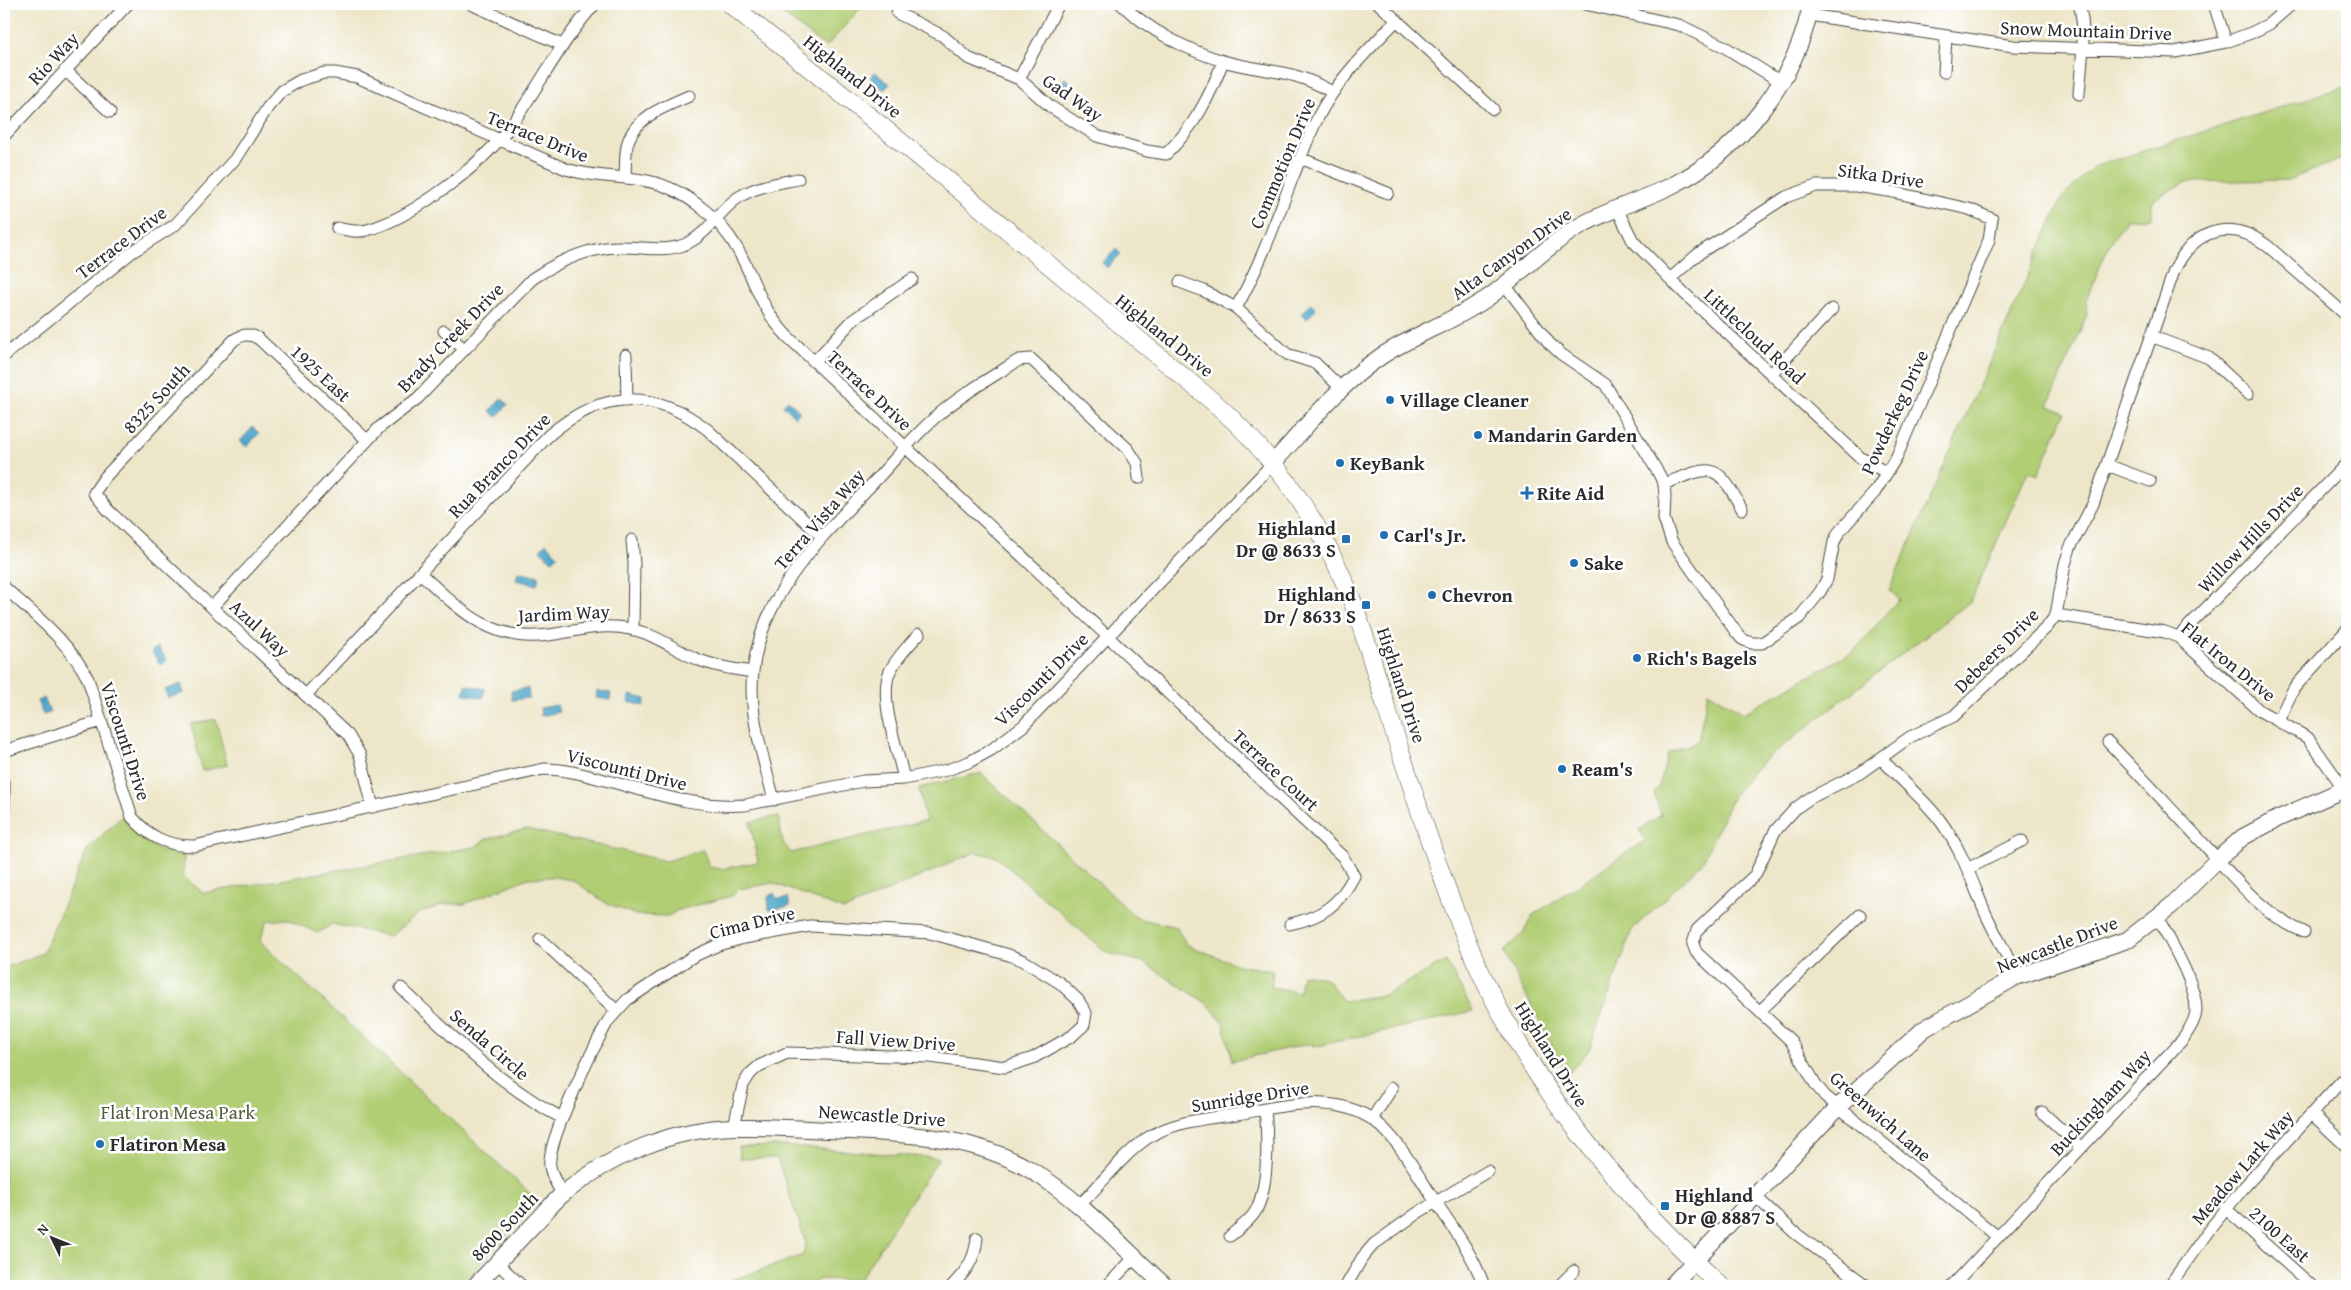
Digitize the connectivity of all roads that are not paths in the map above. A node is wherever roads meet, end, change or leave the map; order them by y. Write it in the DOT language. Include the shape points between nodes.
graph roads {
  1 [pos="128,4"];
  2 [pos="471,4"];
  3 [pos="595,4"];
  4 [pos="730,4"];
  5 [pos="1059,4"];
  6 [pos="1121,4"];
  7 [pos="1379,4"];
  8 [pos="1585,4"];
  9 [pos="2079,4"];
  10 [pos="2214,4"];
  11 [pos="2292,4"];
  12 [pos="1810,10"];
  13 [pos="898,13"];
  14 [pos="1397,20"];
  15 [pos="1946,38"];
  16 [pos="2226,42"];
  17 [pos="562,45"];
  18 [pos="2082,49"];
  19 [pos="1223,61"];
  20 [pos="65,70"];
  21 [pos="1944,72"];
  22 [pos="1019,80"];
  23 [pos="1781,82"];
  24 [pos="1332,92"];
  25 [pos="2080,94"];
  26 [pos="689,96"];
  27 [pos="1493,110"];
  28 [pos="110,112"];
  29 [pos="4,136"];
  30 [pos="498,139"];
  31 [pos="1300,158"];
  32 [pos="625,178"];
  33 [pos="798,179"];
  34 [pos="1388,193"];
  35 [pos="1617,209"];
  36 [pos="1992,219"];
  37 [pos="716,220"];
  38 [pos="337,228"];
  39 [pos="912,279"];
  40 [pos="1670,279"];
  41 [pos="1180,282"];
  42 [pos="1505,285"];
  43 [pos="1236,308"];
  44 [pos="1832,309"];
  45 [pos="2347,316"];
  46 [pos="444,331"];
  47 [pos="249,335"];
  48 [pos="2151,336"];
  49 [pos="464,350"];
  50 [pos="4,356"];
  51 [pos="626,356"];
  52 [pos="814,362"];
  53 [pos="1771,374"];
  54 [pos="1342,389"];
  55 [pos="2248,394"];
  56 [pos="627,400"];
  57 [pos="367,440"];
  58 [pos="906,447"];
  59 [pos="1273,463"];
  60 [pos="2107,465"];
  61 [pos="2346,466"];
  62 [pos="1886,473"];
  63 [pos="1139,478"];
  64 [pos="2150,481"];
  65 [pos="1664,484"];
  66 [pos="94,494"];
  67 [pos="1742,509"];
  68 [pos="822,537"];
  69 [pos="632,540"];
  70 [pos="420,573"];
  71 [pos="4,587"];
  72 [pos="212,607"];
  73 [pos="2056,615"];
  74 [pos="633,630"];
  75 [pos="2347,630"];
  76 [pos="919,634"];
  77 [pos="1109,636"];
  78 [pos="2178,637"];
  79 [pos="753,672"];
  80 [pos="306,695"];
  81 [pos="101,721"];
  82 [pos="2278,721"];
  83 [pos="2108,742"];
  84 [pos="4,751"];
  85 [pos="1881,758"];
  86 [pos="904,779"];
  87 [pos="4,784"];
  88 [pos="2346,790"];
  89 [pos="774,800"];
  90 [pos="373,807"];
  91 [pos="4,818"];
  92 [pos="2022,841"];
  93 [pos="2217,860"];
  94 [pos="1969,868"];
  95 [pos="1860,915"];
  96 [pos="2158,918"];
  97 [pos="1290,924"];
  98 [pos="2304,932"];
  99 [pos="540,939"];
  100 [pos="1693,944"];
  101 [pos="2016,977"];
  102 [pos="401,988"];
  103 [pos="616,1010"];
  104 [pos="1760,1011"];
  105 [pos="1087,1019"];
  106 [pos="2347,1075"];
  107 [pos="1392,1088"];
  108 [pos="1838,1107"];
  109 [pos="1265,1109"];
  110 [pos="2042,1112"];
  111 [pos="2312,1114"];
  112 [pos="562,1118"];
  113 [pos="1372,1119"];
  114 [pos="734,1127"];
  115 [pos="2347,1147"];
  116 [pos="2082,1148"];
  117 [pos="1488,1171"];
  118 [pos="562,1194"];
  119 [pos="1755,1196"];
  120 [pos="1436,1202"];
  121 [pos="1079,1206"];
  122 [pos="2226,1208"];
  123 [pos="1230,1236"];
  124 [pos="1998,1237"];
  125 [pos="977,1238"];
  126 [pos="1134,1258"];
  127 [pos="1695,1261"];
  128 [pos="497,1263"];
  129 [pos="1574,1271"];
  130 [pos="475,1286"];
  131 [pos="522,1286"];
  132 [pos="952,1286"];
  133 [pos="1107,1286"];
  134 [pos="1165,1286"];
  135 [pos="1346,1286"];
  136 [pos="1484,1286"];
  137 [pos="1559,1286"];
  138 [pos="1671,1286"];
  139 [pos="1721,1286"];
  140 [pos="1867,1286"];
  141 [pos="1952,1286"];
  142 [pos="2169,1286"];
  143 [pos="2312,1286"];
  1 -- 20 [label="street, Rio Way"];
  2 -- 17 [label="street"];
  3 -- 17 [label="street"];
  4 -- 59 [label="main road, Highland Drive" via="1217,405"];
  5 -- 22 [label="street"];
  6 -- 19 [label="street" via="1158,32"];
  7 -- 14 [label="street"];
  8 -- 23 [label="street" via="1679,25 1723,46"];
  9 -- 18 [label="street"];
  10 -- 16 [label="street"];
  11 -- 16 [label="street, Snow Mountain Drive" via="2269,24"];
  12 -- 15 [label="street, Snow Mountain Drive"];
  12 -- 23 [label="street, Alta Canyon Drive" via="1803,38"];
  13 -- 22 [label="street, Gad Way" via="943,36 968,58"];
  14 -- 24 [label="street, Commotion Drive"];
  14 -- 27 [label="street"];
  15 -- 18 [label="street, Snow Mountain Drive" via="2013,46"];
  15 -- 21 [label="street"];
  16 -- 18 [label="street, Snow Mountain Drive" via="2175,52"];
  17 -- 30 [label="street" via="508,129"];
  18 -- 25 [label="street"];
  19 -- 22 [label="street, Gad Way" via="1207,102 1166,154 1097,136 1051,107"];
  19 -- 24 [label="street" via="1289,72"];
  20 -- 28 [label="street"];
  20 -- 29 [label="street, Rio Way"];
  23 -- 35 [label="street, Alta Canyon Drive" via="1743,130 1698,170 1671,186"];
  24 -- 31 [label="street, Commotion Drive"];
  26 -- 32 [label="street" via="651,114 634,131 626,152"];
  30 -- 32 [label="street, Terrace Drive" via="566,169"];
  30 -- 38 [label="street" via="423,204 367,230"];
  30 -- 50 [label="street, Terrace Drive" via="357,77 335,73 302,80 282,91 235,159 175,225 132,252"];
  31 -- 34 [label="street"];
  31 -- 43 [label="street, Commotion Drive" via="1260,261"];
  32 -- 37 [label="street, Terrace Drive" via="643,180 679,193"];
  33 -- 37 [label="street, Brady Creek Drive" via="739,196"];
  35 -- 40 [label="street, Littlecloud Road" via="1633,241"];
  35 -- 42 [label="street, Alta Canyon Drive" via="1560,239"];
  36 -- 40 [label="street, Sitka Drive" via="1969,209 1888,191 1856,186 1816,186 1786,198 1698,254"];
  36 -- 62 [label="street, Powderkeg Drive" via="1989,240 1897,456"];
  37 -- 49 [label="street, Brady Creek Drive" via="704,232 676,247 605,248 570,256 551,266 518,292"];
  37 -- 52 [label="street, Terrace Drive" via="737,247 768,313"];
  39 -- 52 [label="street" via="860,315"];
  40 -- 53 [label="street, Littlecloud Road"];
  41 -- 43 [label="street"];
  42 -- 54 [label="street, Alta Canyon Drive" via="1457,316 1378,358"];
  42 -- 65 [label="street" via="1549,343 1604,384"];
  43 -- 54 [label="street" via="1287,354 1315,363"];
  44 -- 53 [label="street"];
  45 -- 48 [label="street, Debeers Drive" via="2258,239 2239,231 2218,230 2190,245 2180,257"];
  46 -- 49 [label="street"];
  47 -- 57 [label="street, 1925 East" via="259,339"];
  47 -- 66 [label="street, 8325 South" via="241,335 234,340 105,477"];
  48 -- 55 [label="street" via="2209,358"];
  48 -- 60 [label="street, Debeers Drive"];
  49 -- 57 [label="street, Brady Creek Drive" via="418,398 388,419"];
  51 -- 56 [label="street"];
  52 -- 58 [label="street, Terrace Drive"];
  53 -- 62 [label="street, Littlecloud Road" via="1861,458"];
  54 -- 59 [label="street, Alta Canyon Drive"];
  56 -- 68 [label="street, Rua Branco Drive" via="649,401 690,417"];
  56 -- 70 [label="street, Rua Branco Drive" via="605,402 584,410 559,426"];
  57 -- 72 [label="street, Brady Creek Drive"];
  58 -- 63 [label="street, Terra Vista Way" via="952,405 1019,360 1031,359 1128,449 1137,463"];
  58 -- 68 [label="street, Terra Vista Way"];
  58 -- 77 [label="street, Terrace Drive"];
  59 -- 77 [label="street, Viscounti Drive"];
  59 -- 127 [label="main road, Highland Drive" via="1312,520 1348,590 1459,921 1498,1007 1535,1071 1590,1150 1642,1209"];
  60 -- 64 [label="street"];
  60 -- 73 [label="street, Debeers Drive" via="2094,504 2070,548"];
  61 -- 78 [label="street, Willow Hills Drive"];
  62 -- 65 [label="street, Powderkeg Drive" via="1875,492 1839,532 1827,579 1810,607 1762,643 1742,639 1672,542 1664,519"];
  65 -- 67 [label="street" via="1695,472 1713,471 1727,482"];
  66 -- 72 [label="street, Azul Way"];
  68 -- 79 [label="street, Terra Vista Way" via="798,565 775,602 757,647"];
  69 -- 74 [label="street"];
  70 -- 74 [label="street, Jardim Way" via="468,616 508,634 549,635 611,626"];
  70 -- 80 [label="street, Rua Branco Drive"];
  71 -- 81 [label="street, Viscounti Drive" via="71,651 88,679"];
  72 -- 80 [label="street, Azul Way"];
  73 -- 78 [label="street, Flat Iron Drive" via="2165,632"];
  73 -- 85 [label="street, Debeers Drive" via="1960,711 1910,737"];
  74 -- 79 [label="street, Jardim Way" via="711,664"];
  75 -- 82 [label="street" via="2294,688"];
  76 -- 86 [label="street" via="899,657 887,682 888,706"];
  77 -- 86 [label="street, Viscounti Drive" via="1007,740 962,765"];
  77 -- 97 [label="street, Terrace Court" via="1350,866 1354,876 1329,908 1309,920"];
  78 -- 82 [label="street, Flat Iron Drive" via="2252,704"];
  79 -- 89 [label="street, Terra Vista Way" via="754,717"];
  80 -- 90 [label="street, Azul Way" via="340,726 360,754"];
  81 -- 84 [label="street"];
  81 -- 90 [label="street, Viscounti Drive" via="132,817 141,828 164,842 194,846"];
  82 -- 88 [label="street, Flat Iron Drive" via="2308,738"];
  83 -- 93 [label="street"];
  85 -- 94 [label="street" via="1938,818"];
  85 -- 100 [label="street, Debeers Drive" via="1843,783 1810,798 1784,819 1767,844 1755,875 1701,925"];
  86 -- 89 [label="street, Viscounti Drive" via="862,781"];
  87 -- 91 [label="street"];
  88 -- 93 [label="street, Newcastle Drive" via="2259,828"];
  89 -- 90 [label="street, Viscounti Drive" via="745,805 706,805 551,769"];
  92 -- 94 [label="street"];
  93 -- 96 [label="street, Newcastle Drive"];
  93 -- 98 [label="street" via="2275,916"];
  94 -- 101 [label="street" via="1982,905"];
  95 -- 104 [label="street"];
  96 -- 101 [label="street, Newcastle Drive" via="2127,940"];
  96 -- 116 [label="street, Buckingham Way" via="2193,992 2196,1013 2182,1039"];
  99 -- 103 [label="street"];
  100 -- 104 [label="street, Greenwich Lane" via="1696,952"];
  101 -- 108 [label="street, Newcastle Drive" via="1924,1029"];
  102 -- 112 [label="street, Senda Circle" via="499,1078"];
  103 -- 105 [label="street, Cima Drive" via="668,972 718,945 779,930 816,926 930,933 1009,955 1060,983 1082,1006"];
  103 -- 112 [label="street, Cima Drive" via="601,1034"];
  104 -- 108 [label="street, Greenwich Lane" via="1791,1041 1816,1085"];
  105 -- 114 [label="street, Fall View Drive" via="1080,1029 1033,1058 1005,1066 930,1057 787,1053 759,1066 750,1074 743,1085"];
  106 -- 111 [label="street, Meadow Lark Way"];
  107 -- 113 [label="street"];
  108 -- 119 [label="street, Newcastle Drive"];
  108 -- 124 [label="street, Greenwich Lane"];
  109 -- 113 [label="street, Sunridge Drive" via="1316,1102 1344,1107"];
  109 -- 121 [label="street, Sunridge Drive" via="1166,1128 1132,1150"];
  109 -- 123 [label="street" via="1267,1126 1261,1199 1248,1221"];
  110 -- 116 [label="street"];
  111 -- 115 [label="street"];
  111 -- 122 [label="street, Meadow Lark Way"];
  112 -- 118 [label="street, Cima Drive" via="549,1159"];
  113 -- 120 [label="street, Sunridge Drive" via="1402,1152"];
  114 -- 118 [label="street, Newcastle Drive" via="692,1132 648,1145 604,1166"];
  114 -- 121 [label="street, Newcastle Drive" via="921,1135 956,1140 1028,1169"];
  116 -- 124 [label="street, Buckingham Way"];
  117 -- 120 [label="street"];
  118 -- 128 [label="street, 8600 South"];
  119 -- 127 [label="street, Newcastle Drive"];
  119 -- 140 [label="street" via="1795,1233"];
  120 -- 135 [label="street" via="1374,1244"];
  120 -- 136 [label="street, Sunridge Drive" via="1475,1264"];
  121 -- 126 [label="street, Newcastle Drive"];
  122 -- 142 [label="street, Meadow Lark Way"];
  122 -- 143 [label="street, 2100 East"];
  124 -- 141 [label="street, Buckingham Way"];
  125 -- 132 [label="street" via="976,1252 969,1267"];
  126 -- 133 [label="street"];
  126 -- 134 [label="street, Newcastle Drive"];
  127 -- 138 [label="street, Newcastle Drive"];
  127 -- 139 [label="main road, Highland Drive"];
  128 -- 130 [label="street, 8600 South"];
  128 -- 131 [label="street"];
  129 -- 137 [label="street"];
}
